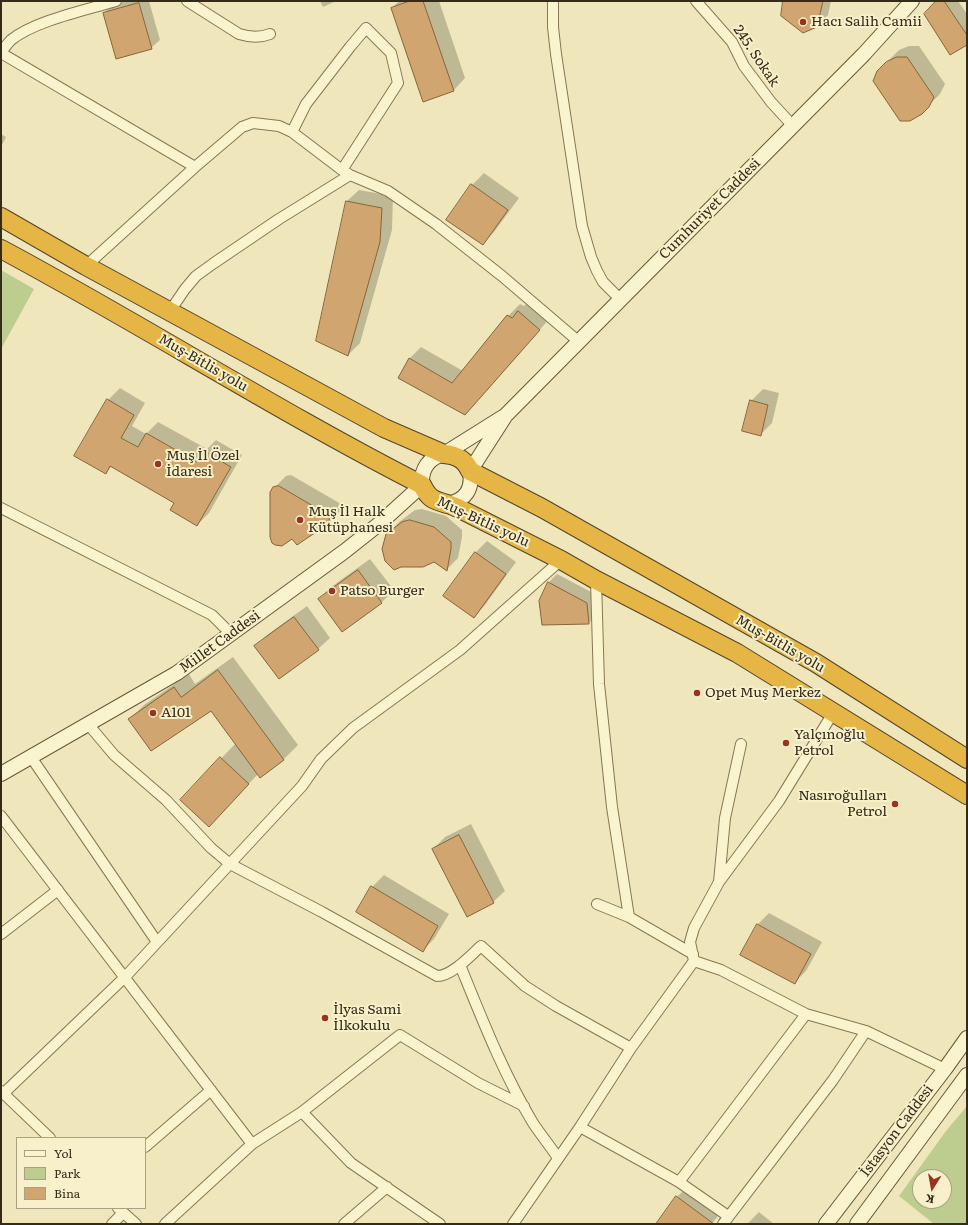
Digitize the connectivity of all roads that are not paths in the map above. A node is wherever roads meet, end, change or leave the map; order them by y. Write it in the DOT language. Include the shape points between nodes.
graph roads {
  1 [pos="116,1"];
  2 [pos="187,1"];
  3 [pos="553,1"];
  4 [pos="696,1"];
  5 [pos="912,1"];
  6 [pos="270,34"];
  7 [pos="1,53"];
  8 [pos="793,126"];
  9 [pos="292,132"];
  10 [pos="195,166"];
  11 [pos="346,172"];
  12 [pos="1,217"];
  13 [pos="1,249"];
  14 [pos="86,266"];
  15 [pos="620,299"];
  16 [pos="170,311"];
  17 [pos="578,342"];
  18 [pos="506,415"];
  19 [pos="444,454"];
  20 [pos="470,471"];
  21 [pos="422,485"];
  22 [pos="448,504"];
  23 [pos="1,508"];
  24 [pos="561,560"];
  25 [pos="596,580"];
  26 [pos="231,634"];
  27 [pos="833,713"];
  28 [pos="88,724"];
  29 [pos="741,744"];
  30 [pos="31,757"];
  31 [pos="967,759"];
  32 [pos="1,774"];
  33 [pos="967,795"];
  34 [pos="1,816"];
  35 [pos="230,864"];
  36 [pos="719,882"];
  37 [pos="58,890"];
  38 [pos="596,904"];
  39 [pos="629,917"];
  40 [pos="1,934"];
  41 [pos="157,942"];
  42 [pos="693,957"];
  43 [pos="460,965"];
  44 [pos="125,977"];
  45 [pos="806,1014"];
  46 [pos="866,1031"];
  47 [pos="967,1038"];
  48 [pos="631,1048"];
  49 [pos="945,1069"];
  50 [pos="967,1076"];
  51 [pos="211,1090"];
  52 [pos="2,1093"];
  53 [pos="524,1106"];
  54 [pos="302,1112"];
  55 [pos="580,1127"];
  56 [pos="49,1137"];
  57 [pos="252,1144"];
  58 [pos="146,1145"];
  59 [pos="558,1158"];
  60 [pos="679,1182"];
  61 [pos="387,1186"];
  62 [pos="121,1210"];
  63 [pos="726,1220"];
  64 [pos="112,1224"];
  65 [pos="136,1224"];
  66 [pos="165,1224"];
  67 [pos="344,1224"];
  68 [pos="440,1224"];
  69 [pos="513,1224"];
  70 [pos="826,1224"];
  71 [pos="857,1224"];
  1 -- 7 [label="street" via="28,30 11,41"];
  2 -- 6 [label="street" via="239,34 263,37"];
  3 -- 15 [label="street" via="556,54 582,226 597,271 603,282"];
  4 -- 8 [label="street, 245. Sokak" via="732,42 744,66"];
  5 -- 8 [label="street, Cumhuriyet Caddesi"];
  7 -- 10 [label="street"];
  8 -- 15 [label="street, Cumhuriyet Caddesi"];
  9 -- 10 [label="street" via="280,126 253,123 242,127"];
  9 -- 11 [label="street"];
  9 -- 11 [label="street" via="306,104 366,28 391,53 398,83"];
  10 -- 14 [label="street"];
  11 -- 16 [label="street" via="196,276"];
  11 -- 17 [label="street" via="388,191 436,224 502,276"];
  12 -- 14 [label="highway, Muş-Bitlis yolu"];
  13 -- 21 [label="highway, Muş-Bitlis yolu"];
  14 -- 16 [label="highway, Muş-Bitlis yolu"];
  15 -- 17 [label="street, Cumhuriyet Caddesi"];
  16 -- 19 [label="highway, Muş-Bitlis yolu" via="384,428"];
  17 -- 18 [label="street, Cumhuriyet Caddesi"];
  18 -- 19 [label="street, Cumhuriyet Caddesi"];
  18 -- 20 [label="street, Cumhuriyet Caddesi"];
  19 -- 20 [label="highway, Muş-Bitlis yolu" via="460,458"];
  19 -- 21 [label="street, Cumhuriyet Caddesi" via="426,464"];
  20 -- 22 [label="street" via="472,479 469,491 456,502"];
  20 -- 31 [label="highway, Muş-Bitlis yolu" via="542,508 816,663"];
  21 -- 22 [label="highway, Muş-Bitlis yolu" via="436,502"];
  21 -- 26 [label="street, Millet Caddesi" via="345,551"];
  22 -- 24 [label="highway, Muş-Bitlis yolu"];
  23 -- 26 [label="street" via="212,615"];
  24 -- 25 [label="highway, Muş-Bitlis yolu"];
  24 -- 35 [label="street" via="460,650 353,728 321,759 302,786"];
  25 -- 27 [label="highway, Muş-Bitlis yolu" via="737,653"];
  25 -- 39 [label="street" via="599,684 612,808"];
  26 -- 28 [label="street, Millet Caddesi" via="177,673"];
  27 -- 33 [label="highway, Muş-Bitlis yolu"];
  27 -- 36 [label="street" via="779,801"];
  28 -- 30 [label="street, Millet Caddesi"];
  28 -- 35 [label="street" via="114,755 166,800"];
  29 -- 36 [label="street" via="725,818"];
  30 -- 32 [label="street, Millet Caddesi"];
  30 -- 41 [label="street"];
  34 -- 37 [label="street"];
  35 -- 41 [label="street"];
  35 -- 43 [label="street" via="437,976 442,976"];
  36 -- 42 [label="street" via="694,928 690,942"];
  37 -- 40 [label="street"];
  37 -- 44 [label="street"];
  38 -- 39 [label="street"];
  39 -- 42 [label="street"];
  41 -- 44 [label="street"];
  42 -- 45 [label="street"];
  42 -- 48 [label="street"];
  43 -- 48 [label="street" via="482,946 525,986"];
  43 -- 53 [label="street" via="490,1037"];
  44 -- 51 [label="street"];
  44 -- 52 [label="street"];
  45 -- 46 [label="street"];
  45 -- 60 [label="street"];
  46 -- 49 [label="street"];
  46 -- 63 [label="street" via="833,1080"];
  47 -- 49 [label="street, İstasyon Caddesi"];
  48 -- 55 [label="street"];
  49 -- 70 [label="street, İstasyon Caddesi"];
  50 -- 71 [label="street, İstasyon Caddesi"];
  51 -- 57 [label="street"];
  51 -- 58 [label="street"];
  52 -- 56 [label="street"];
  53 -- 54 [label="street" via="478,1082 400,1035"];
  53 -- 59 [label="street"];
  54 -- 57 [label="street"];
  54 -- 61 [label="street" via="351,1163"];
  55 -- 59 [label="street"];
  55 -- 60 [label="street"];
  57 -- 66 [label="street"];
  59 -- 69 [label="street"];
  60 -- 63 [label="street"];
  61 -- 67 [label="street"];
  61 -- 68 [label="street"];
  62 -- 64 [label="street"];
  62 -- 65 [label="street"];
}
